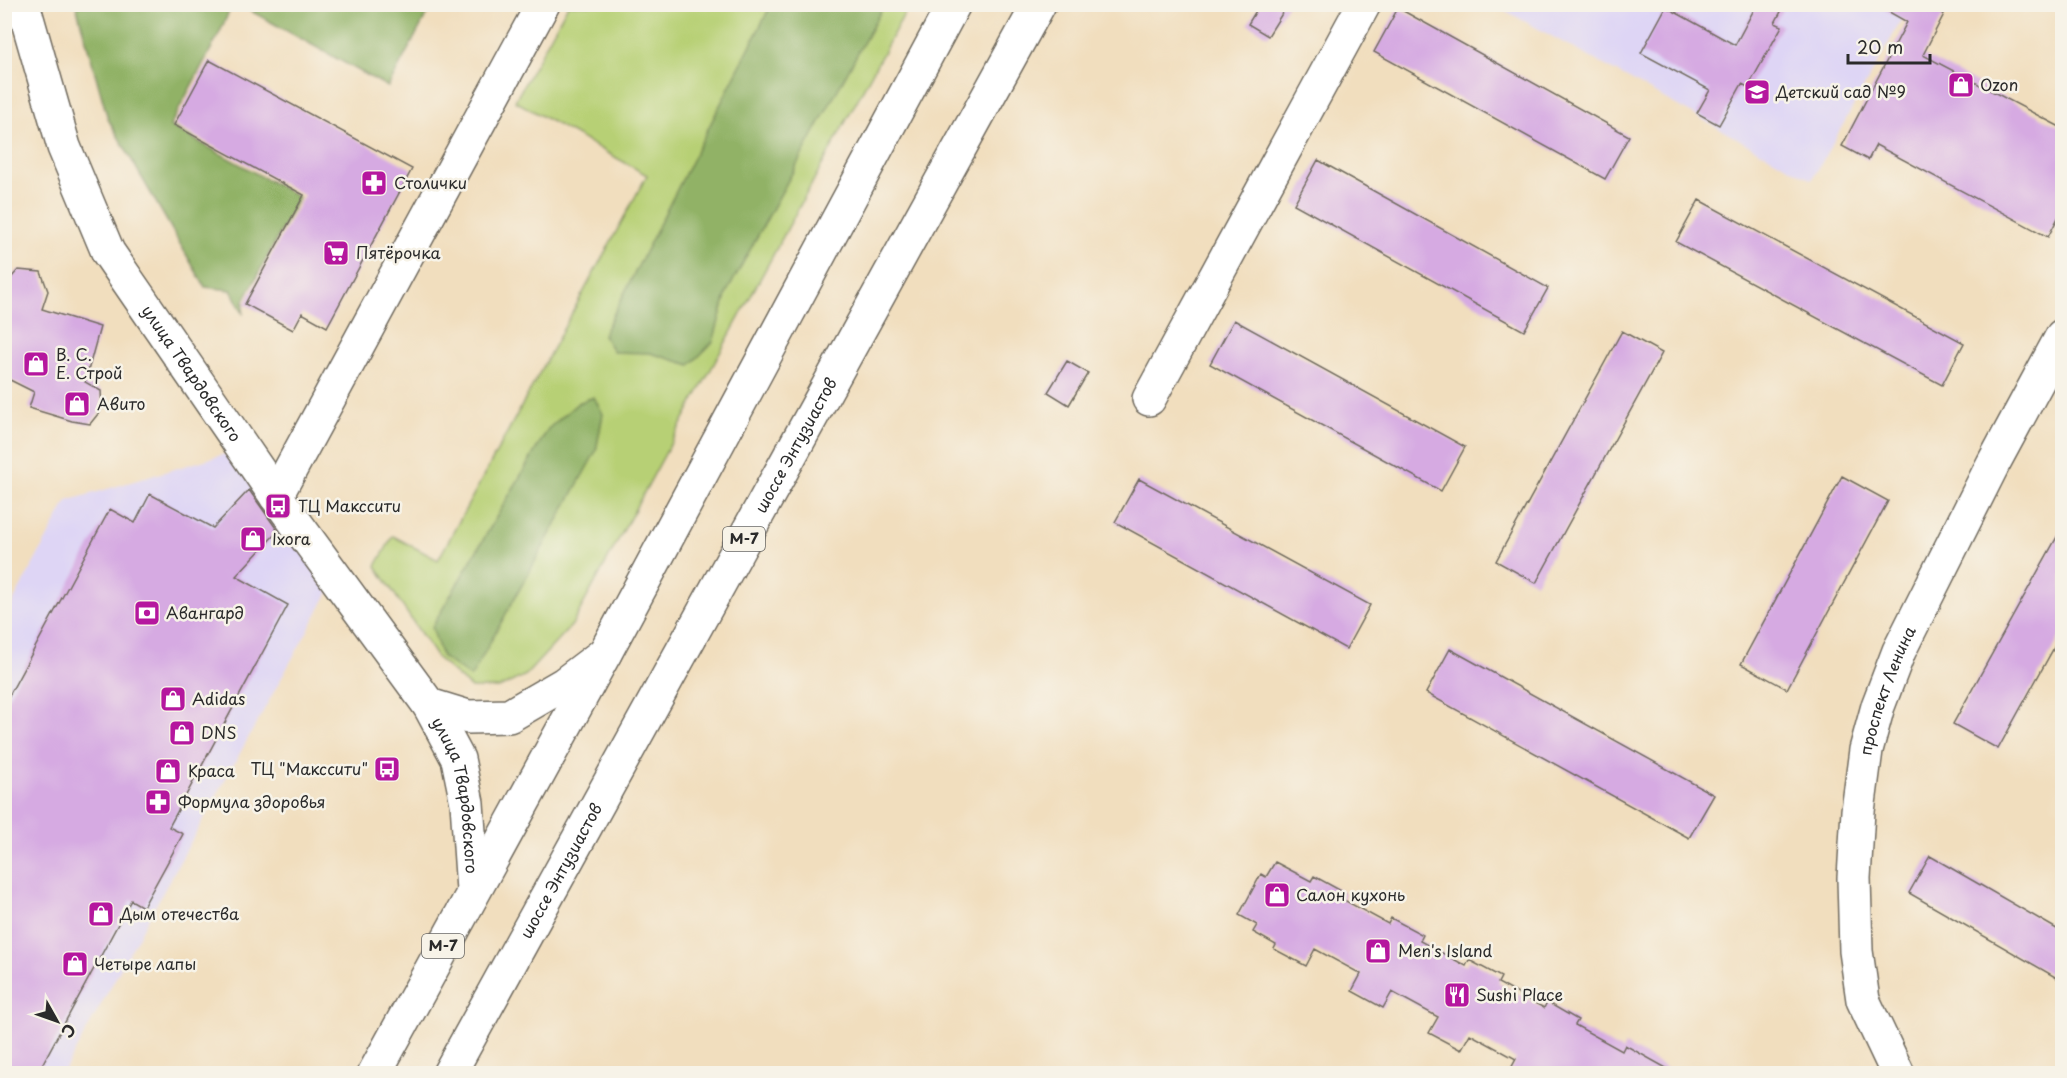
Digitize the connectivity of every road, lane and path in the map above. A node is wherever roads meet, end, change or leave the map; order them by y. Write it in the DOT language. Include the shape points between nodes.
graph roads {
  1 [pos="24,4"];
  2 [pos="543,4"];
  3 [pos="954,4"];
  4 [pos="1039,4"];
  5 [pos="1364,4"];
  6 [pos="2062,336"];
  7 [pos="1149,399"];
  8 [pos="276,496"];
  9 [pos="605,653"];
  10 [pos="429,705"];
  11 [pos="473,890"];
  12 [pos="374,1074"];
  13 [pos="449,1074"];
  14 [pos="1898,1074"];
  1 -- 8 [label="main road, улица Твардовского" via="64,147 108,252"];
  2 -- 8 [label="main road"];
  3 -- 9 [label="main road, М-7"];
  4 -- 13 [label="main road, шоссе Энтузиастов / М-7"];
  5 -- 7 [label="main road"];
  6 -- 14 [label="main road, проспект Ленина" via="1899,651 1866,750 1854,878 1856,951 1863,1000"];
  8 -- 10 [label="main road, улица Твардовского"];
  9 -- 10 [label="main road, улица Твардовского" via="564,684 509,716 468,717"];
  9 -- 11 [label="main road, М-7"];
  10 -- 11 [label="main road, улица Твардовского" via="458,759 467,804"];
  11 -- 12 [label="main road, М-7"];
}
